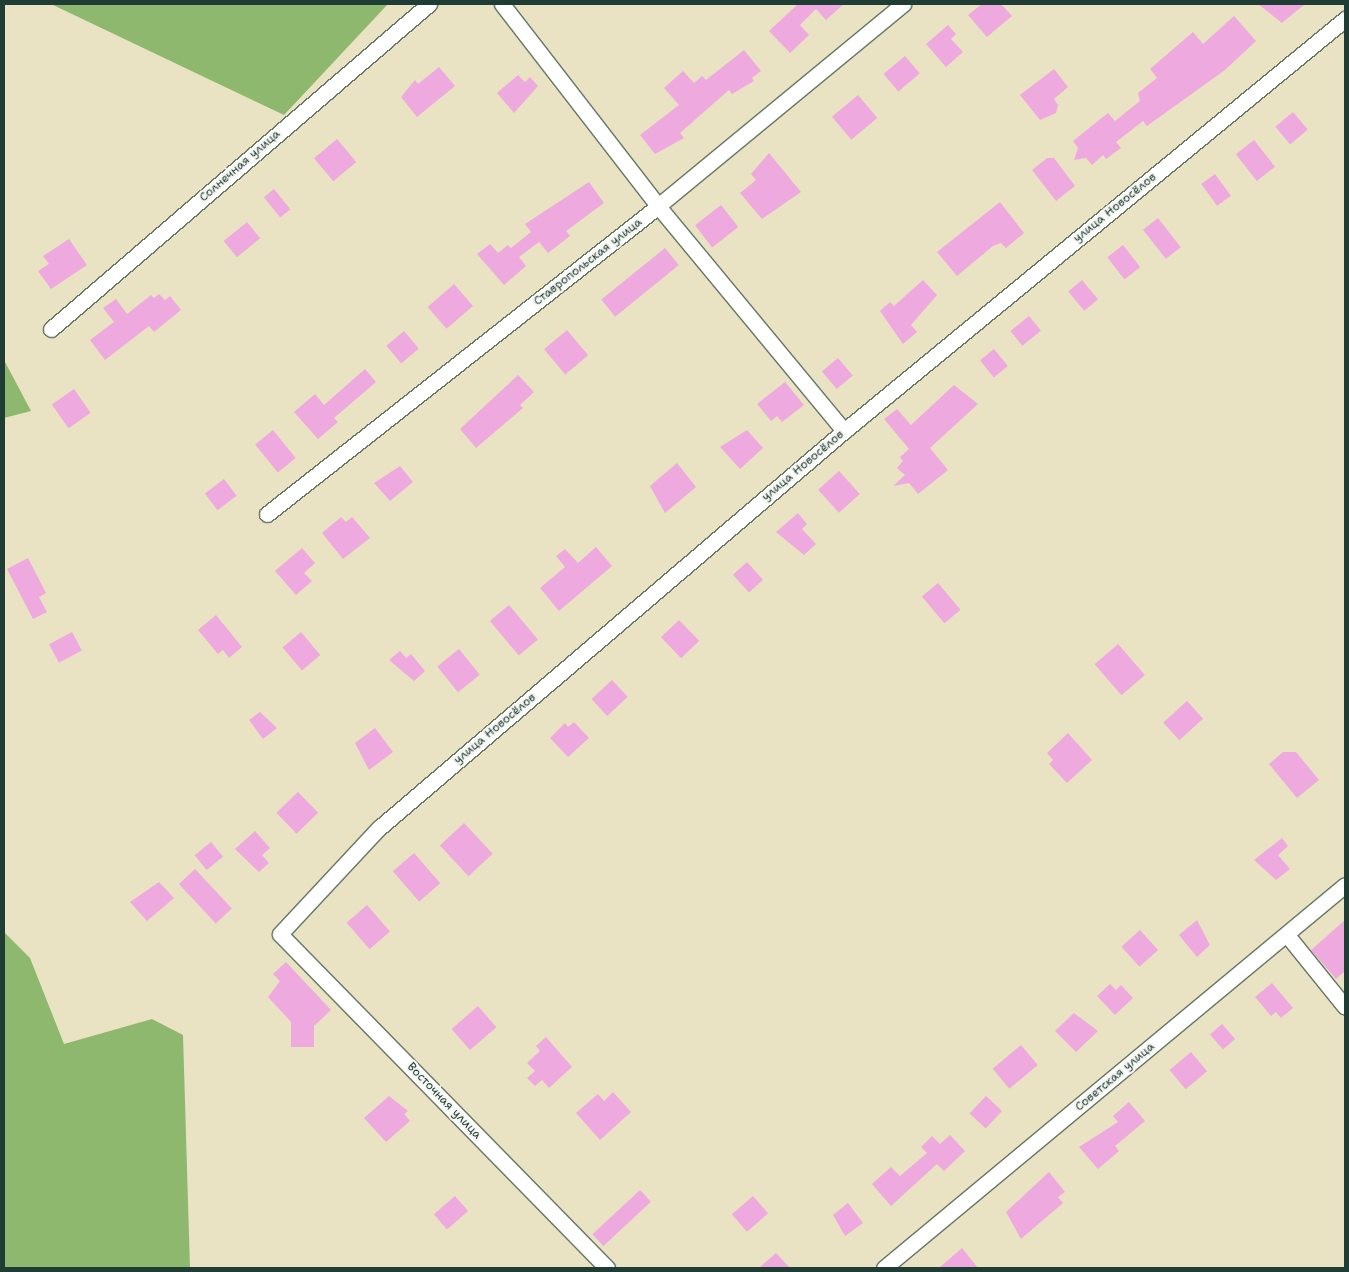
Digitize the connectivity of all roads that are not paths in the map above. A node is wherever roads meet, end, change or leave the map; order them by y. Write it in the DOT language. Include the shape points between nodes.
graph roads {
  1 [pos="429,4"];
  2 [pos="502,4"];
  3 [pos="903,4"];
  4 [pos="1345,19"];
  5 [pos="658,206"];
  6 [pos="51,328"];
  7 [pos="844,432"];
  8 [pos="267,514"];
  9 [pos="1345,886"];
  10 [pos="280,934"];
  11 [pos="1286,935"];
  12 [pos="1345,1007"];
  13 [pos="607,1268"];
  14 [pos="884,1268"];
  1 -- 6 [label="street, Солнечная улица"];
  2 -- 5 [label="street"];
  3 -- 5 [label="street, Ставропольская улица"];
  4 -- 7 [label="street, улица Новосёлов"];
  5 -- 7 [label="street"];
  5 -- 8 [label="street, Ставропольская улица"];
  7 -- 10 [label="street, улица Новосёлов" via="379,828"];
  9 -- 11 [label="street, Советская улица"];
  10 -- 13 [label="street, Восточная улица"];
  11 -- 12 [label="street"];
  11 -- 14 [label="street, Советская улица"];
}
